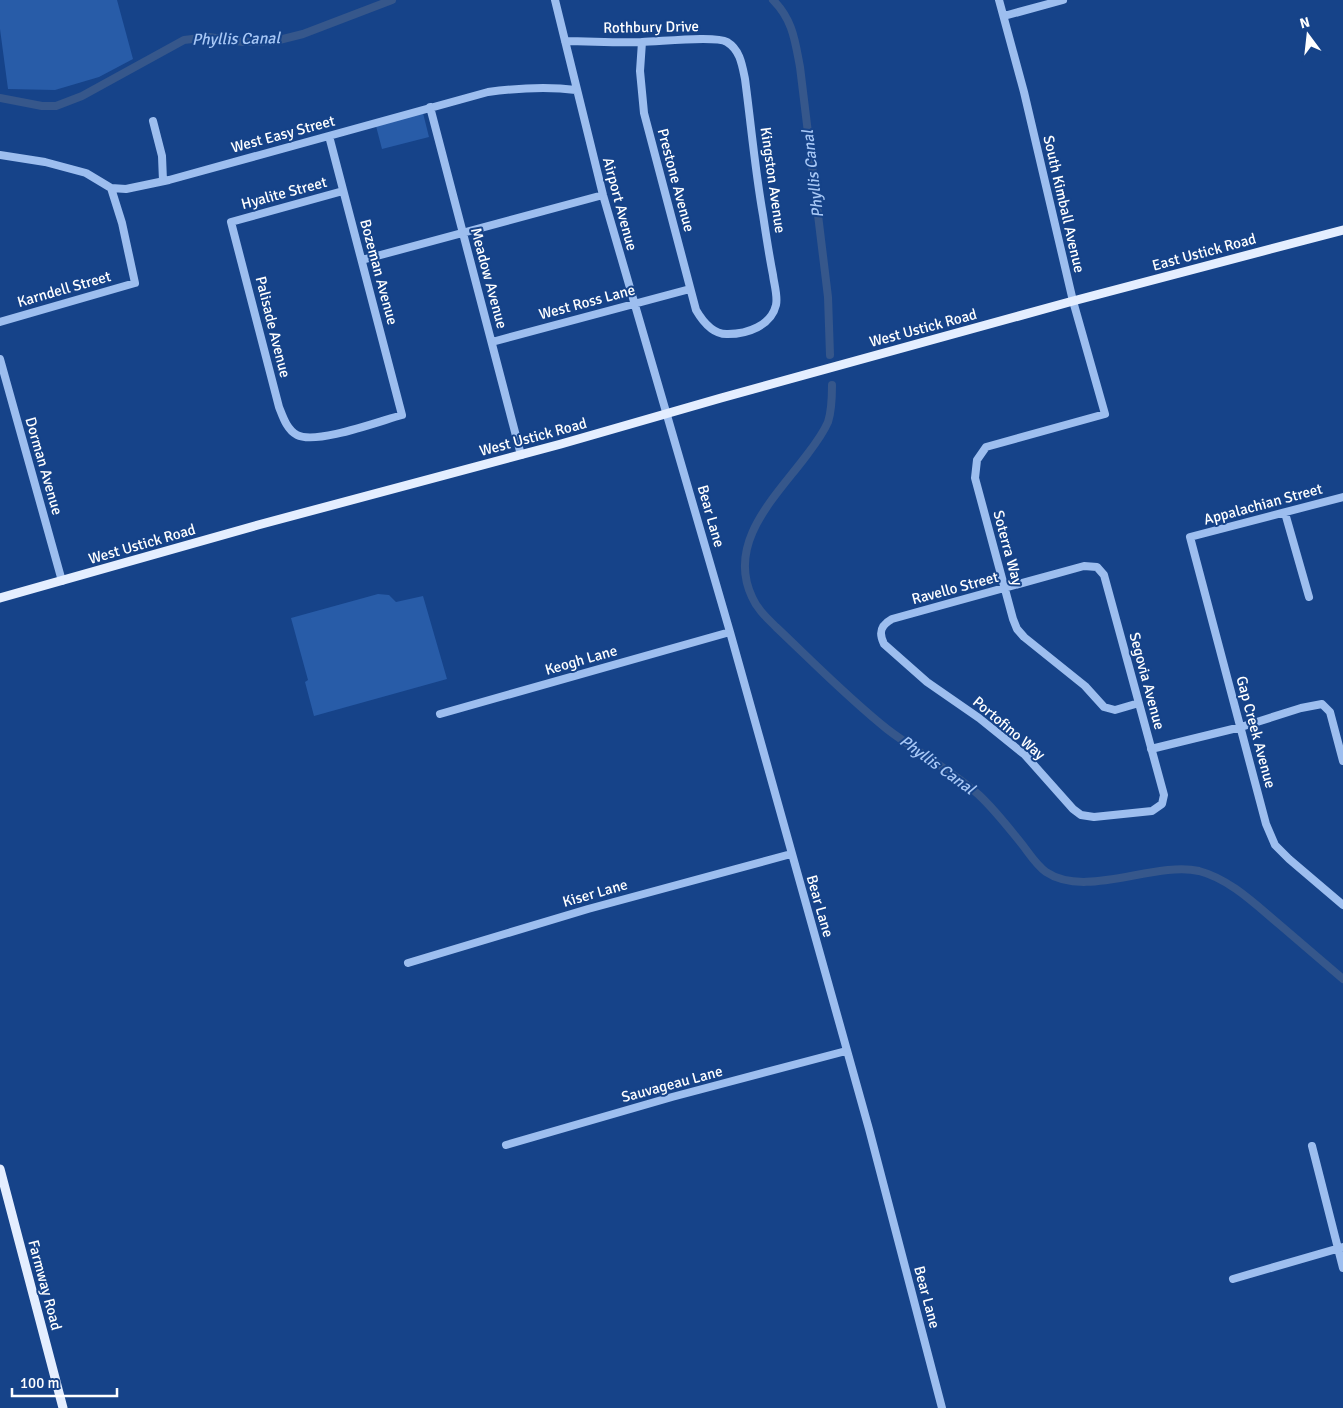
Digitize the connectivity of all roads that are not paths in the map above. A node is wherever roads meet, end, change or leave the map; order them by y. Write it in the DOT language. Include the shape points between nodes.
graph roads {
  1 [pos="555,0"];
  2 [pos="999,0"];
  3 [pos="1063,0"];
  4 [pos="1004,16"];
  5 [pos="564,41"];
  6 [pos="642,42"];
  7 [pos="734,48"];
  8 [pos="576,90"];
  9 [pos="430,107"];
  10 [pos="152,120"];
  11 [pos="329,136"];
  12 [pos="0,155"];
  13 [pos="164,181"];
  14 [pos="111,188"];
  15 [pos="344,191"];
  16 [pos="603,195"];
  17 [pos="232,222"];
  18 [pos="1343,230"];
  19 [pos="463,233"];
  20 [pos="362,260"];
  21 [pos="690,289"];
  22 [pos="1073,301"];
  23 [pos="634,304"];
  24 [pos="702,321"];
  25 [pos="0,322"];
  26 [pos="492,342"];
  27 [pos="0,359"];
  28 [pos="666,414"];
  29 [pos="1105,414"];
  30 [pos="402,415"];
  31 [pos="521,455"];
  32 [pos="1343,498"];
  33 [pos="1285,512"];
  34 [pos="1190,538"];
  35 [pos="1097,566"];
  36 [pos="62,581"];
  37 [pos="1004,589"];
  38 [pos="1309,596"];
  39 [pos="0,598"];
  40 [pos="881,629"];
  41 [pos="730,632"];
  42 [pos="1139,703"];
  43 [pos="440,714"];
  44 [pos="1241,727"];
  45 [pos="1151,749"];
  46 [pos="1343,761"];
  47 [pos="1162,804"];
  48 [pos="791,854"];
  49 [pos="1343,905"];
  50 [pos="408,963"];
  51 [pos="846,1051"];
  52 [pos="506,1145"];
  53 [pos="1312,1146"];
  54 [pos="0,1169"];
  55 [pos="1340,1248"];
  56 [pos="1343,1268"];
  57 [pos="1233,1279"];
  58 [pos="63,1408"];
  59 [pos="942,1408"];
  1 -- 5 [label="street, Airport Avenue"];
  2 -- 4 [label="street, South Kimball Avenue"];
  3 -- 4 [label="street"];
  4 -- 22 [label="street, South Kimball Avenue"];
  5 -- 6 [label="street, Rothbury Drive"];
  5 -- 8 [label="street, Airport Avenue"];
  6 -- 7 [label="street, Rothbury Drive" via="725,41"];
  6 -- 21 [label="street, Prestone Avenue" via="640,71 644,114"];
  7 -- 24 [label="street, Kingston Avenue" via="741,59 745,78 776,305 759,328 738,334 724,334"];
  8 -- 9 [label="street, West Easy Street" via="553,87 488,92"];
  8 -- 16 [label="street, Airport Avenue"];
  9 -- 11 [label="street, West Easy Street"];
  9 -- 19 [label="street, Meadow Avenue"];
  10 -- 13 [label="street" via="162,156"];
  11 -- 13 [label="street, West Easy Street"];
  11 -- 15 [label="street, Bozeman Avenue"];
  12 -- 14 [label="street" via="86,173"];
  13 -- 14 [label="street, West Easy Street" via="126,189"];
  14 -- 25 [label="street, Karndell Street" via="135,283"];
  15 -- 17 [label="street, Hyalite Street"];
  15 -- 20 [label="street, Bozeman Avenue"];
  16 -- 19 [label="street"];
  16 -- 23 [label="street, Airport Avenue"];
  17 -- 30 [label="street, Palisade Avenue" via="286,424 297,435 313,438"];
  18 -- 22 [label="main road, East Ustick Road"];
  19 -- 20 [label="street"];
  19 -- 26 [label="street, Meadow Avenue"];
  20 -- 30 [label="street, Bozeman Avenue"];
  21 -- 23 [label="street, West Ross Lane"];
  21 -- 24 [label="street, Prestone Avenue"];
  22 -- 28 [label="main road, West Ustick Road"];
  22 -- 29 [label="street, South Kimball Avenue"];
  23 -- 26 [label="street, West Ross Lane"];
  23 -- 28 [label="street, Airport Avenue"];
  26 -- 31 [label="street, Meadow Avenue"];
  27 -- 36 [label="street, Dorman Avenue"];
  28 -- 31 [label="main road, West Ustick Road"];
  28 -- 41 [label="street, Bear Lane"];
  29 -- 37 [label="street, Soterra Way" via="986,447 977,460 975,478"];
  31 -- 36 [label="main road, West Ustick Road"];
  32 -- 33 [label="street, Appalachian Street"];
  33 -- 34 [label="street, Appalachian Street"];
  33 -- 38 [label="street"];
  34 -- 44 [label="street, Gap Creek Avenue"];
  35 -- 37 [label="street, Ravello Street" via="1084,566"];
  35 -- 42 [label="street, Segovia Avenue" via="1104,575"];
  36 -- 39 [label="main road, West Ustick Road"];
  37 -- 40 [label="street, Ravello Street" via="892,619"];
  37 -- 42 [label="street, Soterra Way" via="1017,629 1085,686 1104,707 1115,710"];
  40 -- 47 [label="street, Portofino Way" via="884,644 927,682 1025,755 1082,815 1094,817 1152,811"];
  41 -- 43 [label="street, Keogh Lane"];
  41 -- 48 [label="street, Bear Lane"];
  42 -- 45 [label="street, Segovia Avenue"];
  44 -- 45 [label="street"];
  44 -- 46 [label="street" via="1322,704 1330,712"];
  44 -- 49 [label="street, Gap Creek Avenue" via="1266,824 1275,845"];
  45 -- 47 [label="street, Segovia Avenue" via="1164,795"];
  48 -- 50 [label="street, Kiser Lane"];
  48 -- 51 [label="street, Bear Lane"];
  51 -- 52 [label="street, Sauvageau Lane"];
  51 -- 59 [label="street, Bear Lane"];
  53 -- 55 [label="street"];
  54 -- 58 [label="main road, Farmway Road"];
  55 -- 56 [label="street"];
  55 -- 57 [label="street"];
}
